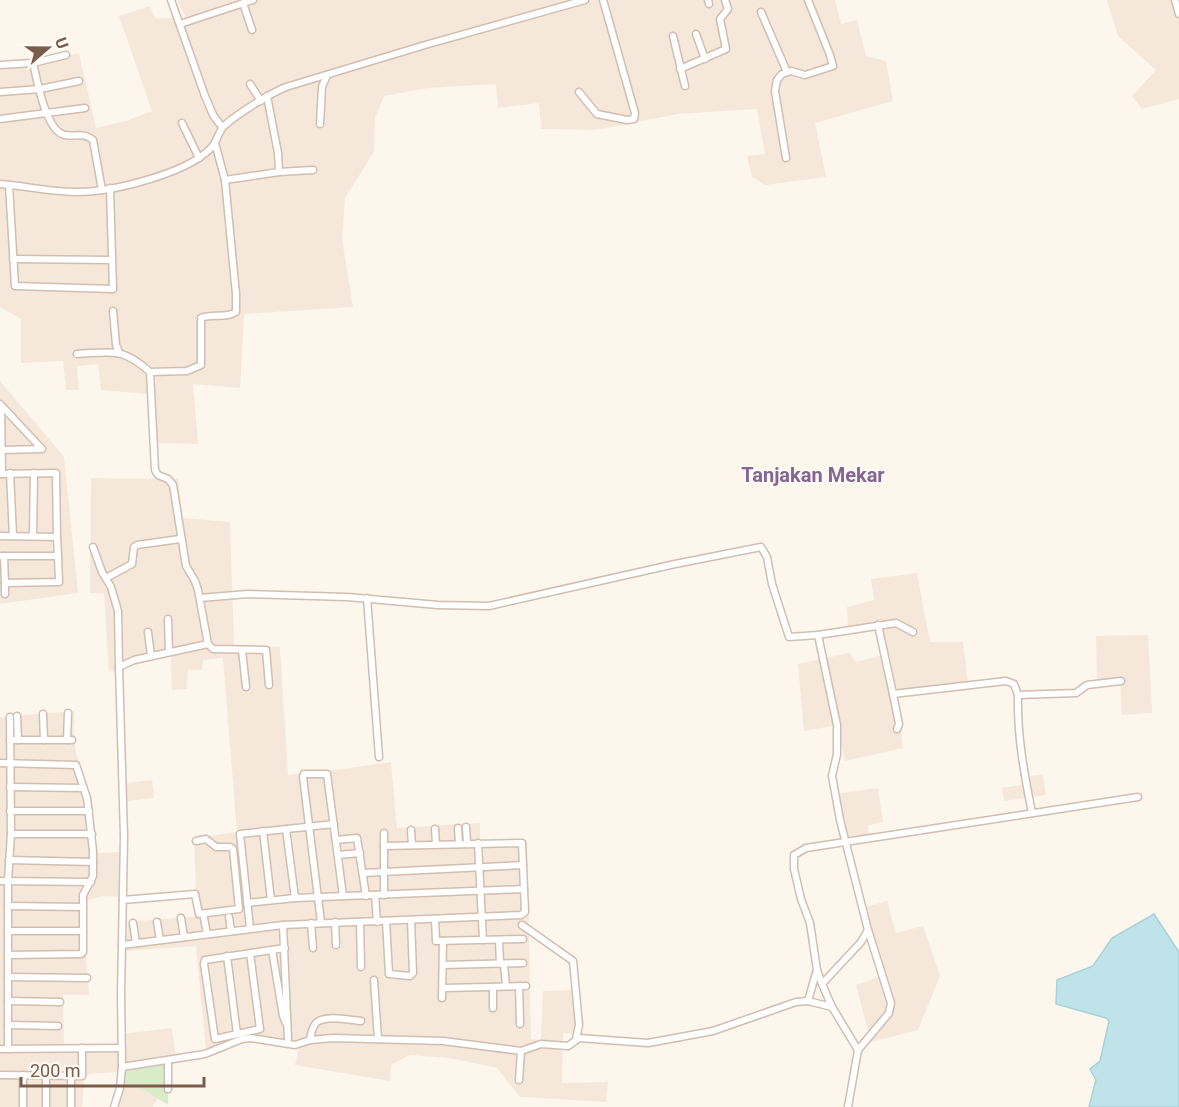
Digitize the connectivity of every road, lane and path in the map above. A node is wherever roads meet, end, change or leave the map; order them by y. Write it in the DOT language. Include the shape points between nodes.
graph roads {
  1 [pos="171,0"];
  2 [pos="253,0"];
  3 [pos="585,0"];
  4 [pos="603,0"];
  5 [pos="725,0"];
  6 [pos="808,0"];
  7 [pos="1175,0"];
  8 [pos="243,3"];
  9 [pos="761,12"];
  10 [pos="1179,14"];
  11 [pos="180,24"];
  12 [pos="252,30"];
  13 [pos="696,34"];
  14 [pos="673,36"];
  15 [pos="66,56"];
  16 [pos="705,59"];
  17 [pos="33,63"];
  18 [pos="0,65"];
  19 [pos="680,69"];
  20 [pos="787,72"];
  21 [pos="327,75"];
  22 [pos="79,81"];
  23 [pos="250,84"];
  24 [pos="685,86"];
  25 [pos="40,89"];
  26 [pos="0,92"];
  27 [pos="579,92"];
  28 [pos="264,99"];
  29 [pos="85,108"];
  30 [pos="47,114"];
  31 [pos="0,120"];
  32 [pos="182,123"];
  33 [pos="320,124"];
  34 [pos="222,127"];
  35 [pos="215,143"];
  36 [pos="199,158"];
  37 [pos="786,158"];
  38 [pos="313,170"];
  39 [pos="279,172"];
  40 [pos="225,180"];
  41 [pos="0,184"];
  42 [pos="9,185"];
  43 [pos="110,188"];
  44 [pos="102,190"];
  45 [pos="13,259"];
  46 [pos="112,260"];
  47 [pos="113,311"];
  48 [pos="119,352"];
  49 [pos="77,354"];
  50 [pos="150,372"];
  51 [pos="1,405"];
  52 [pos="2,450"];
  53 [pos="10,473"];
  54 [pos="34,473"];
  55 [pos="1,474"];
  56 [pos="0,536"];
  57 [pos="13,536"];
  58 [pos="33,536"];
  59 [pos="57,537"];
  60 [pos="180,539"];
  61 [pos="93,547"];
  62 [pos="2,556"];
  63 [pos="58,556"];
  64 [pos="105,578"];
  65 [pos="5,583"];
  66 [pos="5,594"];
  67 [pos="200,598"];
  68 [pos="367,598"];
  69 [pos="168,619"];
  70 [pos="878,625"];
  71 [pos="148,632"];
  72 [pos="912,632"];
  73 [pos="818,635"];
  74 [pos="208,644"];
  75 [pos="243,650"];
  76 [pos="169,652"];
  77 [pos="151,656"];
  78 [pos="119,667"];
  79 [pos="1121,681"];
  80 [pos="269,685"];
  81 [pos="246,687"];
  82 [pos="893,694"];
  83 [pos="1018,694"];
  84 [pos="68,713"];
  85 [pos="43,714"];
  86 [pos="14,716"];
  87 [pos="897,729"];
  88 [pos="14,740"];
  89 [pos="44,740"];
  90 [pos="379,757"];
  91 [pos="0,762"];
  92 [pos="9,763"];
  93 [pos="10,788"];
  94 [pos="83,788"];
  95 [pos="1138,796"];
  96 [pos="10,811"];
  97 [pos="88,811"];
  98 [pos="1032,813"];
  99 [pos="334,824"];
  100 [pos="310,826"];
  101 [pos="466,827"];
  102 [pos="458,828"];
  103 [pos="286,829"];
  104 [pos="435,829"];
  105 [pos="411,830"];
  106 [pos="263,831"];
  107 [pos="384,833"];
  108 [pos="11,834"];
  109 [pos="92,834"];
  110 [pos="196,840"];
  111 [pos="336,840"];
  112 [pos="467,843"];
  113 [pos="478,843"];
  114 [pos="846,843"];
  115 [pos="436,844"];
  116 [pos="459,844"];
  117 [pos="412,845"];
  118 [pos="384,846"];
  119 [pos="360,853"];
  120 [pos="338,855"];
  121 [pos="9,860"];
  122 [pos="93,862"];
  123 [pos="523,865"];
  124 [pos="479,867"];
  125 [pos="384,870"];
  126 [pos="363,873"];
  127 [pos="0,881"];
  128 [pos="8,881"];
  129 [pos="91,882"];
  130 [pos="524,889"];
  131 [pos="480,891"];
  132 [pos="375,895"];
  133 [pos="384,895"];
  134 [pos="343,896"];
  135 [pos="366,896"];
  136 [pos="318,897"];
  137 [pos="295,898"];
  138 [pos="123,900"];
  139 [pos="271,900"];
  140 [pos="247,903"];
  141 [pos="8,906"];
  142 [pos="83,907"];
  143 [pos="482,916"];
  144 [pos="229,917"];
  145 [pos="181,918"];
  146 [pos="204,918"];
  147 [pos="435,919"];
  148 [pos="411,920"];
  149 [pos="387,921"];
  150 [pos="157,922"];
  151 [pos="321,922"];
  152 [pos="335,922"];
  153 [pos="360,922"];
  154 [pos="377,922"];
  155 [pos="133,923"];
  156 [pos="311,923"];
  157 [pos="283,925"];
  158 [pos="522,925"];
  159 [pos="250,928"];
  160 [pos="868,930"];
  161 [pos="8,931"];
  162 [pos="231,931"];
  163 [pos="83,932"];
  164 [pos="207,934"];
  165 [pos="184,937"];
  166 [pos="523,939"];
  167 [pos="160,940"];
  168 [pos="483,940"];
  169 [pos="499,940"];
  170 [pos="443,941"];
  171 [pos="136,943"];
  172 [pos="122,945"];
  173 [pos="336,945"];
  174 [pos="285,948"];
  175 [pos="313,948"];
  176 [pos="272,950"];
  177 [pos="250,953"];
  178 [pos="8,955"];
  179 [pos="227,956"];
  180 [pos="523,963"];
  181 [pos="502,964"];
  182 [pos="443,965"];
  183 [pos="361,967"];
  184 [pos="817,970"];
  185 [pos="8,977"];
  186 [pos="87,978"];
  187 [pos="374,980"];
  188 [pos="822,984"];
  189 [pos="506,986"];
  190 [pos="493,987"];
  191 [pos="443,988"];
  192 [pos="442,998"];
  193 [pos="8,1001"];
  194 [pos="808,1001"];
  195 [pos="60,1002"];
  196 [pos="832,1007"];
  197 [pos="493,1008"];
  198 [pos="361,1021"];
  199 [pos="8,1024"];
  200 [pos="520,1024"];
  201 [pos="58,1026"];
  202 [pos="288,1026"];
  203 [pos="237,1034"];
  204 [pos="288,1039"];
  205 [pos="378,1039"];
  206 [pos="576,1039"];
  207 [pos="310,1040"];
  208 [pos="82,1048"];
  209 [pos="122,1048"];
  210 [pos="0,1049"];
  211 [pos="8,1049"];
  212 [pos="858,1050"];
  213 [pos="521,1051"];
  214 [pos="168,1061"];
  215 [pos="122,1067"];
  216 [pos="0,1075"];
  217 [pos="23,1075"];
  218 [pos="46,1076"];
  219 [pos="71,1076"];
  220 [pos="519,1080"];
  221 [pos="168,1089"];
  222 [pos="22,1107"];
  223 [pos="46,1107"];
  224 [pos="71,1107"];
  225 [pos="114,1107"];
  226 [pos="848,1107"];
  1 -- 11 [label="street"];
  2 -- 8 [label="street"];
  3 -- 21 [label="street"];
  4 -- 27 [label="street" via="634,120 597,114"];
  5 -- 16 [label="street" via="728,9 720,19 726,49"];
  6 -- 20 [label="street" via="832,66 805,75"];
  7 -- 10 [label="street"];
  8 -- 11 [label="street"];
  8 -- 12 [label="street"];
  9 -- 20 [label="street"];
  11 -- 34 [label="street" via="213,115"];
  13 -- 16 [label="street"];
  14 -- 19 [label="street"];
  15 -- 17 [label="street"];
  16 -- 19 [label="street"];
  17 -- 18 [label="street"];
  17 -- 25 [label="street"];
  19 -- 24 [label="street"];
  20 -- 37 [label="street" via="777,80 775,91"];
  21 -- 28 [label="street" via="305,80"];
  21 -- 33 [label="street" via="322,87"];
  22 -- 25 [label="street"];
  23 -- 28 [label="street"];
  25 -- 26 [label="street"];
  25 -- 30 [label="street"];
  28 -- 34 [label="street"];
  28 -- 39 [label="street"];
  29 -- 30 [label="street"];
  30 -- 31 [label="street"];
  30 -- 44 [label="street" via="58,133 84,135 93,140"];
  32 -- 36 [label="street"];
  34 -- 35 [label="street"];
  35 -- 36 [label="street"];
  35 -- 40 [label="street"];
  36 -- 43 [label="street" via="165,174"];
  38 -- 39 [label="street"];
  39 -- 40 [label="street"];
  40 -- 50 [label="street" via="236,312 201,318 200,367"];
  41 -- 42 [label="street"];
  42 -- 44 [label="street" via="75,192"];
  42 -- 45 [label="street"];
  43 -- 44 [label="street"];
  43 -- 46 [label="street"];
  45 -- 46 [label="street"];
  45 -- 46 [label="street" via="15,286 113,289"];
  47 -- 48 [label="street"];
  48 -- 49 [label="street"];
  48 -- 50 [label="street" via="134,358"];
  50 -- 60 [label="street" via="156,470 173,485"];
  51 -- 52 [label="street"];
  51 -- 52 [label="street" via="42,449"];
  52 -- 55 [label="street"];
  53 -- 54 [label="street"];
  53 -- 55 [label="street"];
  53 -- 57 [label="street"];
  54 -- 58 [label="street"];
  54 -- 59 [label="street" via="56,473"];
  56 -- 57 [label="street"];
  57 -- 58 [label="street"];
  58 -- 59 [label="street"];
  59 -- 63 [label="street"];
  60 -- 64 [label="street" via="136,545 132,564"];
  60 -- 67 [label="street"];
  61 -- 64 [label="street"];
  62 -- 63 [label="street"];
  62 -- 65 [label="street"];
  63 -- 65 [label="street" via="59,582"];
  64 -- 78 [label="street" via="118,611"];
  65 -- 66 [label="street"];
  67 -- 68 [label="street" via="248,594"];
  67 -- 74 [label="street"];
  68 -- 73 [label="street" via="489,606 761,547 787,636"];
  68 -- 90 [label="street"];
  69 -- 76 [label="street"];
  70 -- 72 [label="street" via="896,623"];
  70 -- 73 [label="street"];
  70 -- 82 [label="street"];
  71 -- 77 [label="street"];
  73 -- 114 [label="street" via="837,725 832,776"];
  74 -- 75 [label="street" via="211,649"];
  74 -- 76 [label="street"];
  75 -- 80 [label="street" via="266,650"];
  75 -- 81 [label="street"];
  76 -- 77 [label="street"];
  77 -- 78 [label="street"];
  78 -- 138 [label="street"];
  79 -- 83 [label="street" via="1084,686 1074,693"];
  82 -- 83 [label="street" via="1006,681 1014,684"];
  82 -- 87 [label="street"];
  83 -- 98 [label="street" via="1017,725"];
  84 -- 89 [label="street" via="70,740"];
  85 -- 89 [label="street"];
  86 -- 88 [label="street"];
  88 -- 89 [label="street"];
  88 -- 92 [label="street"];
  91 -- 92 [label="street"];
  92 -- 93 [label="street"];
  92 -- 94 [label="street" via="74,764"];
  93 -- 94 [label="street"];
  93 -- 96 [label="street"];
  94 -- 97 [label="street"];
  95 -- 98 [label="street"];
  96 -- 97 [label="street"];
  96 -- 108 [label="street"];
  97 -- 109 [label="street"];
  98 -- 114 [label="street"];
  99 -- 100 [label="street"];
  99 -- 100 [label="street" via="326,772 303,775"];
  99 -- 111 [label="street"];
  100 -- 103 [label="street"];
  100 -- 136 [label="street"];
  101 -- 112 [label="street"];
  102 -- 116 [label="street"];
  103 -- 106 [label="street"];
  103 -- 137 [label="street"];
  104 -- 115 [label="street"];
  105 -- 117 [label="street"];
  106 -- 139 [label="street"];
  106 -- 140 [label="street" via="240,834"];
  107 -- 118 [label="street"];
  108 -- 109 [label="street"];
  108 -- 121 [label="street"];
  109 -- 122 [label="street"];
  110 -- 138 [label="street" via="206,839 216,848 233,849 239,909 200,914 195,894"];
  111 -- 119 [label="street" via="357,838"];
  111 -- 120 [label="street"];
  112 -- 113 [label="street"];
  112 -- 116 [label="street"];
  113 -- 123 [label="street" via="522,843"];
  113 -- 124 [label="street"];
  114 -- 160 [label="street"];
  114 -- 184 [label="street" via="807,848 794,855"];
  115 -- 116 [label="street"];
  115 -- 117 [label="street"];
  117 -- 118 [label="street"];
  118 -- 125 [label="street"];
  119 -- 120 [label="street"];
  119 -- 126 [label="street"];
  120 -- 134 [label="street"];
  121 -- 122 [label="street"];
  121 -- 128 [label="street"];
  122 -- 129 [label="street"];
  123 -- 124 [label="street"];
  123 -- 130 [label="street"];
  124 -- 125 [label="street"];
  124 -- 131 [label="street"];
  125 -- 126 [label="street"];
  125 -- 133 [label="street"];
  126 -- 135 [label="street"];
  127 -- 128 [label="street"];
  128 -- 129 [label="street"];
  128 -- 141 [label="street"];
  129 -- 142 [label="street" via="83,895"];
  130 -- 131 [label="street"];
  130 -- 143 [label="street" via="523,914"];
  131 -- 133 [label="street"];
  131 -- 143 [label="street"];
  132 -- 133 [label="street"];
  132 -- 135 [label="street"];
  132 -- 154 [label="street"];
  134 -- 135 [label="street"];
  134 -- 136 [label="street"];
  136 -- 137 [label="street"];
  136 -- 151 [label="street"];
  137 -- 139 [label="street"];
  138 -- 172 [label="street"];
  139 -- 140 [label="street"];
  140 -- 159 [label="street"];
  141 -- 142 [label="street"];
  141 -- 161 [label="street"];
  142 -- 163 [label="street"];
  143 -- 147 [label="street"];
  143 -- 168 [label="street"];
  144 -- 162 [label="street"];
  145 -- 165 [label="street"];
  146 -- 164 [label="street"];
  147 -- 148 [label="street"];
  147 -- 170 [label="street" via="436,941"];
  148 -- 149 [label="street"];
  148 -- 149 [label="street" via="410,976 389,974"];
  149 -- 154 [label="street"];
  150 -- 167 [label="street"];
  151 -- 152 [label="street"];
  151 -- 156 [label="street"];
  152 -- 153 [label="street"];
  152 -- 173 [label="street"];
  153 -- 154 [label="street"];
  153 -- 183 [label="street"];
  155 -- 171 [label="street"];
  156 -- 157 [label="street"];
  156 -- 175 [label="street"];
  157 -- 159 [label="street"];
  157 -- 174 [label="street"];
  158 -- 206 [label="street" via="573,961 579,1025"];
  159 -- 162 [label="street"];
  160 -- 188 [label="street"];
  160 -- 212 [label="street" via="891,1009"];
  161 -- 163 [label="street"];
  161 -- 178 [label="street"];
  162 -- 164 [label="street"];
  163 -- 178 [label="street" via="81,954"];
  164 -- 165 [label="street"];
  165 -- 167 [label="street"];
  166 -- 169 [label="street"];
  167 -- 171 [label="street"];
  168 -- 169 [label="street"];
  168 -- 170 [label="street"];
  169 -- 181 [label="street"];
  170 -- 182 [label="street"];
  171 -- 172 [label="street"];
  172 -- 209 [label="street"];
  174 -- 176 [label="street"];
  174 -- 202 [label="street"];
  176 -- 177 [label="street"];
  176 -- 202 [label="street"];
  177 -- 179 [label="street"];
  177 -- 203 [label="street" via="260,1029"];
  178 -- 185 [label="street"];
  179 -- 203 [label="street"];
  179 -- 203 [label="street" via="205,960 204,964 214,1036 218,1039"];
  180 -- 181 [label="street"];
  181 -- 182 [label="street"];
  181 -- 189 [label="street"];
  182 -- 191 [label="street"];
  184 -- 188 [label="street"];
  184 -- 194 [label="street"];
  185 -- 186 [label="street"];
  185 -- 193 [label="street"];
  187 -- 205 [label="street"];
  188 -- 196 [label="street"];
  189 -- 190 [label="street"];
  189 -- 200 [label="street" via="522,986"];
  190 -- 191 [label="street"];
  190 -- 197 [label="street"];
  191 -- 192 [label="street"];
  193 -- 195 [label="street"];
  193 -- 199 [label="street"];
  194 -- 196 [label="street"];
  194 -- 206 [label="street" via="688,1037 648,1043"];
  196 -- 212 [label="street"];
  198 -- 207 [label="street" via="318,1022"];
  199 -- 201 [label="street"];
  199 -- 211 [label="street"];
  202 -- 204 [label="street"];
  205 -- 207 [label="street"];
  205 -- 213 [label="street" via="443,1041"];
  206 -- 213 [label="street" via="568,1046 541,1044"];
  207 -- 214 [label="street" via="295,1045 242,1039 205,1054"];
  208 -- 209 [label="street"];
  208 -- 211 [label="street"];
  208 -- 219 [label="street" via="82,1076"];
  209 -- 215 [label="street"];
  210 -- 211 [label="street"];
  212 -- 226 [label="street"];
  213 -- 220 [label="street"];
  214 -- 215 [label="street"];
  214 -- 221 [label="street"];
  215 -- 225 [label="street"];
  216 -- 217 [label="street"];
  217 -- 218 [label="street"];
  217 -- 222 [label="street"];
  218 -- 219 [label="street"];
  218 -- 223 [label="street"];
  219 -- 224 [label="street"];
}
